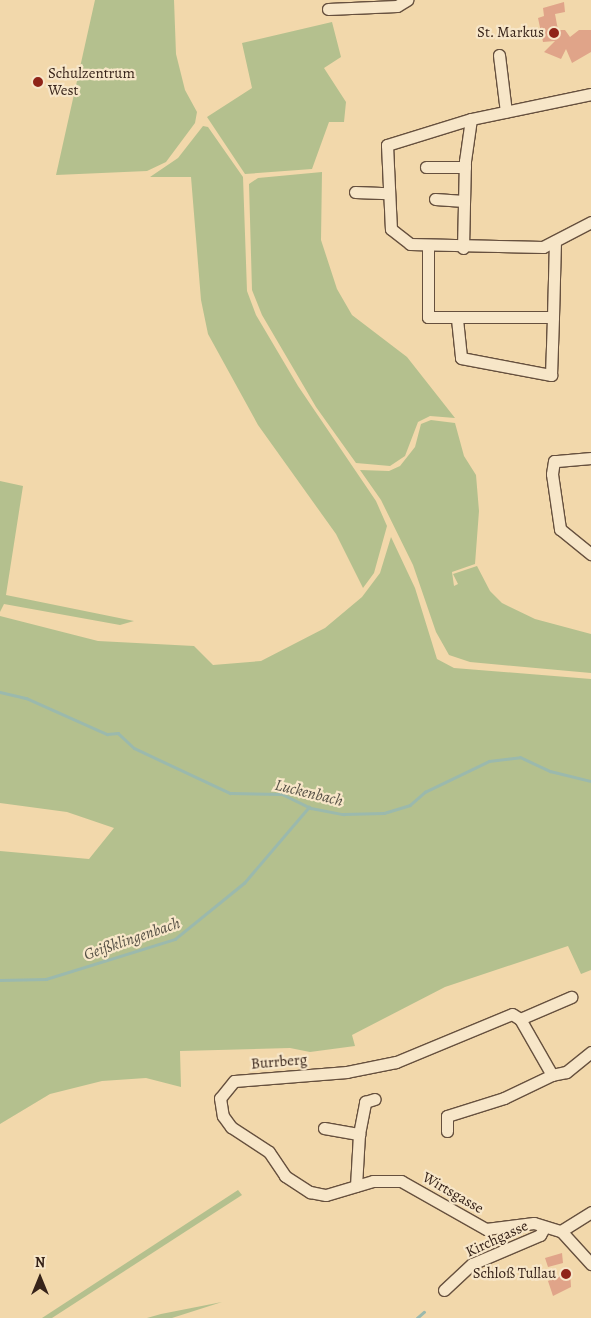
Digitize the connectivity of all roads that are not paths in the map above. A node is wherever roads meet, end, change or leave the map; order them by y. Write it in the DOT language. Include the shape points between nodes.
graph roads {
  1 [pos="407,0"];
  2 [pos="328,9"];
  3 [pos="499,55"];
  4 [pos="591,94"];
  5 [pos="506,112"];
  6 [pos="471,120"];
  7 [pos="426,167"];
  8 [pos="465,167"];
  9 [pos="354,192"];
  10 [pos="388,193"];
  11 [pos="435,199"];
  12 [pos="464,201"];
  13 [pos="591,222"];
  14 [pos="554,241"];
  15 [pos="428,246"];
  16 [pos="463,248"];
  17 [pos="554,317"];
  18 [pos="458,319"];
  19 [pos="591,458"];
  20 [pos="591,554"];
  21 [pos="571,997"];
  22 [pos="520,1019"];
  23 [pos="591,1052"];
  24 [pos="552,1075"];
  25 [pos="375,1098"];
  26 [pos="324,1128"];
  27 [pos="447,1131"];
  28 [pos="359,1134"];
  29 [pos="406,1183"];
  30 [pos="356,1186"];
  31 [pos="591,1212"];
  32 [pos="544,1228"];
  33 [pos="561,1231"];
  34 [pos="591,1264"];
  35 [pos="444,1290"];
  1 -- 2 [label="street" via="397,6"];
  3 -- 5 [label="street"];
  4 -- 5 [label="street"];
  5 -- 6 [label="street"];
  6 -- 8 [label="street"];
  6 -- 10 [label="street" via="388,145"];
  7 -- 8 [label="street"];
  8 -- 12 [label="street"];
  9 -- 10 [label="street"];
  10 -- 15 [label="street" via="391,229 397,237 410,244"];
  11 -- 12 [label="street"];
  12 -- 16 [label="street"];
  13 -- 14 [label="street"];
  14 -- 16 [label="street" via="543,247"];
  14 -- 17 [label="street"];
  15 -- 16 [label="street"];
  15 -- 18 [label="street" via="428,317"];
  17 -- 18 [label="street"];
  17 -- 18 [label="street" via="551,375 461,358"];
  19 -- 20 [label="street" via="561,458 554,461 552,474 560,529"];
  21 -- 22 [label="street, Burrberg"];
  22 -- 24 [label="street"];
  22 -- 30 [label="street, Burrberg" via="512,1014 396,1062 347,1072 234,1081 220,1098 223,1116 231,1128 269,1152 285,1176 310,1192 326,1195"];
  23 -- 24 [label="street" via="566,1072"];
  24 -- 27 [label="street" via="504,1098 448,1116"];
  25 -- 28 [label="street" via="365,1102"];
  26 -- 28 [label="street"];
  28 -- 30 [label="street"];
  29 -- 30 [label="street, Burrberg" via="393,1180"];
  29 -- 32 [label="street, Wirtsgasse" via="486,1229 509,1223 534,1223"];
  31 -- 33 [label="street"];
  32 -- 33 [label="street, Kirchgasse"];
  32 -- 35 [label="street, Kirchgasse" via="540,1235 472,1264"];
  33 -- 34 [label="street"];
}
